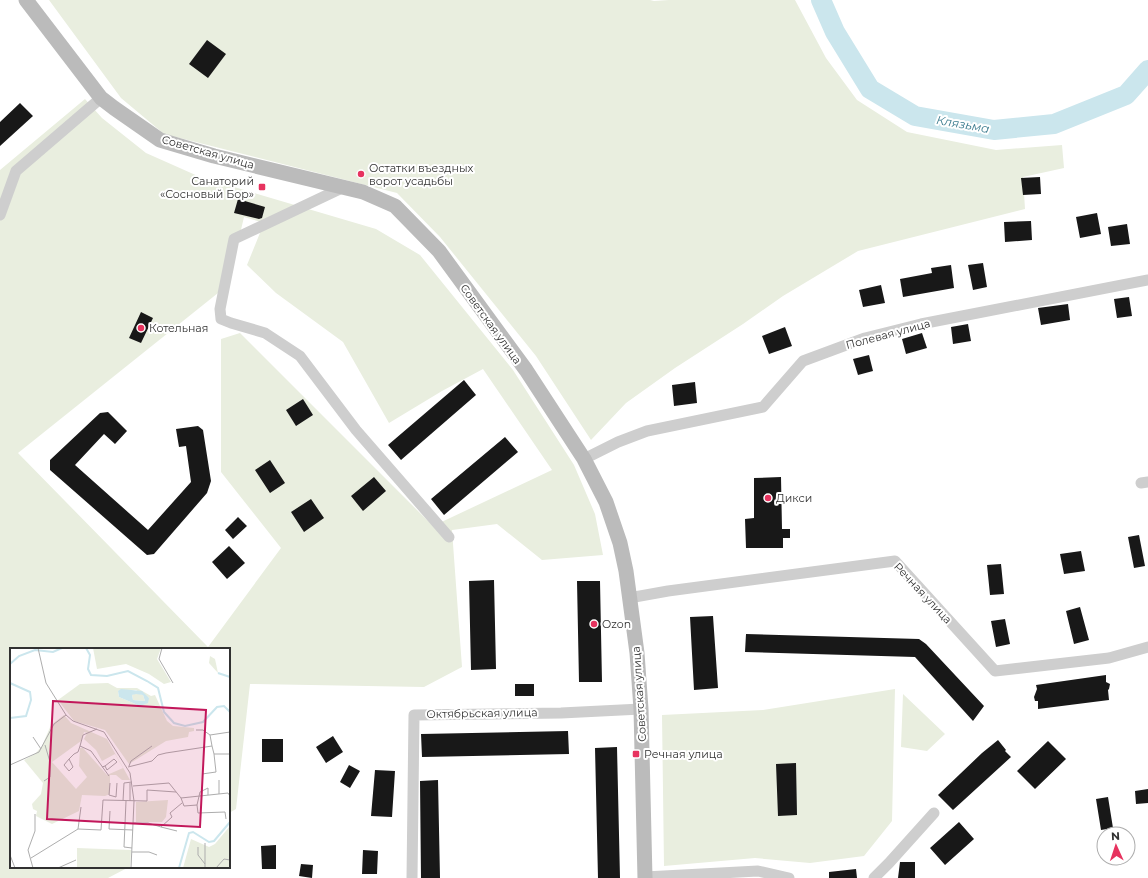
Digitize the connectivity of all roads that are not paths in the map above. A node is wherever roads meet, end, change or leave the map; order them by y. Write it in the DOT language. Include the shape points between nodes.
graph roads {
  1 [pos="26,0"];
  2 [pos="102,98"];
  3 [pos="344,187"];
  4 [pos="0,215"];
  5 [pos="1148,280"];
  6 [pos="584,459"];
  7 [pos="449,537"];
  8 [pos="629,598"];
  9 [pos="1148,647"];
  10 [pos="641,709"];
  11 [pos="934,813"];
  12 [pos="412,878"];
  13 [pos="645,878"];
  14 [pos="789,878"];
  15 [pos="874,878"];
  1 -- 2 [label="main road, Советская улица"];
  2 -- 3 [label="main road, Советская улица" via="160,140 214,156"];
  2 -- 4 [label="street" via="16,171"];
  3 -- 6 [label="main road, Советская улица" via="395,206 439,251 526,370"];
  3 -- 7 [label="street" via="234,239 220,309 221,319 265,333 300,356 356,430"];
  5 -- 6 [label="street, Полевая улица" via="921,324 865,338 803,361 763,407 647,431"];
  6 -- 8 [label="main road, Советская улица" via="606,502 618,536"];
  8 -- 9 [label="street, Речная улица" via="895,561 995,672 1109,658"];
  8 -- 10 [label="main road, Советская улица" via="637,653"];
  10 -- 12 [label="street, Октябрьская улица" via="414,715"];
  10 -- 13 [label="main road, Советская улица"];
  11 -- 15 [label="street"];
  13 -- 14 [label="street" via="758,871"];
}
